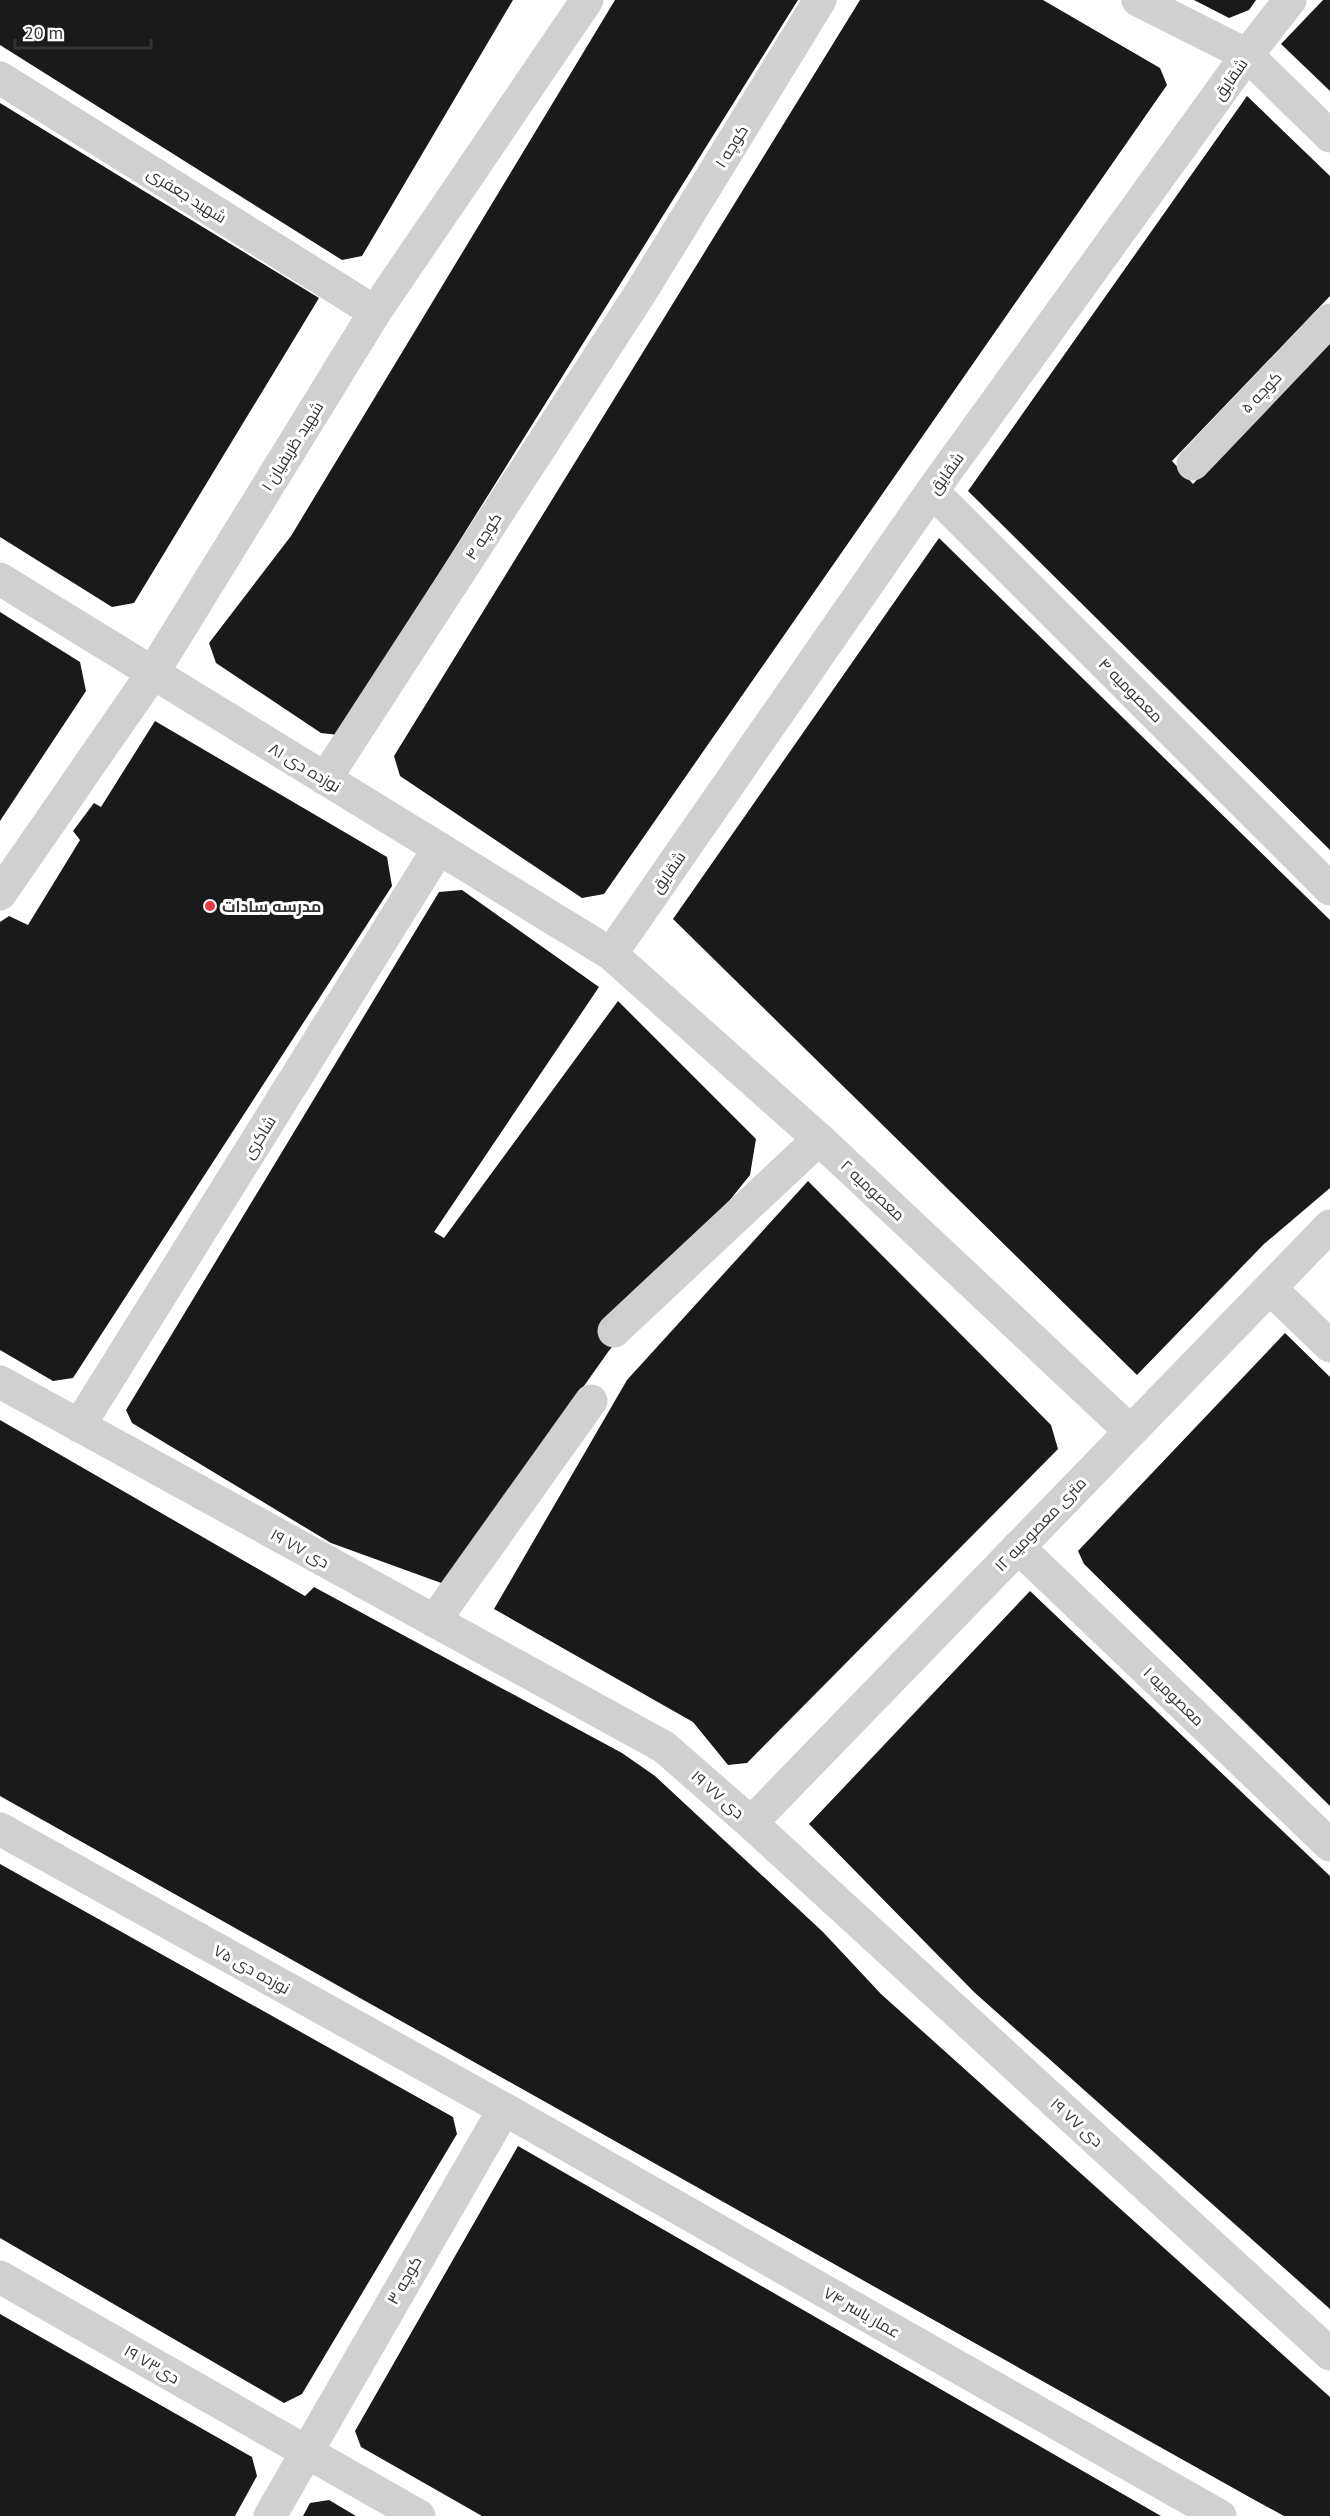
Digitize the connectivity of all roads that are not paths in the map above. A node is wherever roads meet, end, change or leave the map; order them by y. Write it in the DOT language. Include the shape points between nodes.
graph roads {
  1 [pos="586,0"];
  2 [pos="820,0"];
  3 [pos="1138,0"];
  4 [pos="1290,0"];
  5 [pos="1247,55"];
  6 [pos="0,78"];
  7 [pos="1330,136"];
  8 [pos="641,292"];
  9 [pos="375,312"];
  10 [pos="1330,320"];
  11 [pos="1193,464"];
  12 [pos="932,491"];
  13 [pos="0,579"];
  14 [pos="152,674"];
  15 [pos="326,779"];
  16 [pos="439,848"];
  17 [pos="1330,889"];
  18 [pos="0,894"];
  19 [pos="611,954"];
  20 [pos="819,1138"];
  21 [pos="1330,1226"];
  22 [pos="1270,1288"];
  23 [pos="614,1331"];
  24 [pos="1330,1346"];
  25 [pos="0,1382"];
  26 [pos="591,1401"];
  27 [pos="79,1426"];
  28 [pos="1130,1431"];
  29 [pos="1018,1547"];
  30 [pos="434,1621"];
  31 [pos="750,1822"];
  32 [pos="0,1829"];
  33 [pos="1330,1845"];
  34 [pos="504,2109"];
  35 [pos="0,2277"];
  36 [pos="1330,2354"];
  37 [pos="305,2451"];
  38 [pos="270,2516"];
  39 [pos="419,2516"];
  40 [pos="1220,2516"];
  1 -- 9 [label="street, شهید ظریفیان ۱"];
  2 -- 8 [label="street, کوچه ۱"];
  3 -- 5 [label="street"];
  4 -- 5 [label="street, شقایق"];
  5 -- 7 [label="street"];
  5 -- 12 [label="street, شقایق"];
  6 -- 9 [label="street, شهید جعفری"];
  8 -- 15 [label="street, کوچه ۴"];
  9 -- 14 [label="street, شهید ظریفیان ۱"];
  10 -- 11 [label="street, کوچه ۵"];
  12 -- 17 [label="street, معصومیه ۴"];
  12 -- 19 [label="street, شقایق"];
  13 -- 14 [label="street, نوزده دی ۸۱"];
  14 -- 15 [label="street, نوزده دی ۸۱"];
  14 -- 18 [label="street, شهید ظریفیان ۱"];
  15 -- 16 [label="street, نوزده دی ۸۱"];
  16 -- 19 [label="street, نوزده دی ۸۱"];
  16 -- 27 [label="street, شاکری"];
  19 -- 20 [label="street, معصومیه ۲"];
  20 -- 23 [label="street"];
  20 -- 28 [label="street, معصومیه ۲"];
  21 -- 22 [label="street, ۱۲ متری معصومیه"];
  22 -- 24 [label="street"];
  22 -- 28 [label="street, ۱۲ متری معصومیه"];
  25 -- 27 [label="street, ۱۹ دی ۷۷"];
  26 -- 30 [label="street"];
  27 -- 30 [label="street, ۱۹ دی ۷۷"];
  28 -- 29 [label="street, ۱۲ متری معصومیه"];
  29 -- 31 [label="street, ۱۲ متری معصومیه"];
  29 -- 33 [label="street, معصومیه ۱"];
  30 -- 31 [label="street, ۱۹ دی ۷۷" via="664,1747"];
  31 -- 36 [label="street, ۱۹ دی ۷۷"];
  32 -- 34 [label="street, نوزده دی ۷۵"];
  34 -- 37 [label="street, کوچه ۳"];
  34 -- 40 [label="street, عمار یاسر ۷۴"];
  35 -- 37 [label="street, ۱۹ دی۷۳"];
  37 -- 38 [label="street"];
  37 -- 39 [label="street, ۱۹ دی۷۳"];
}
